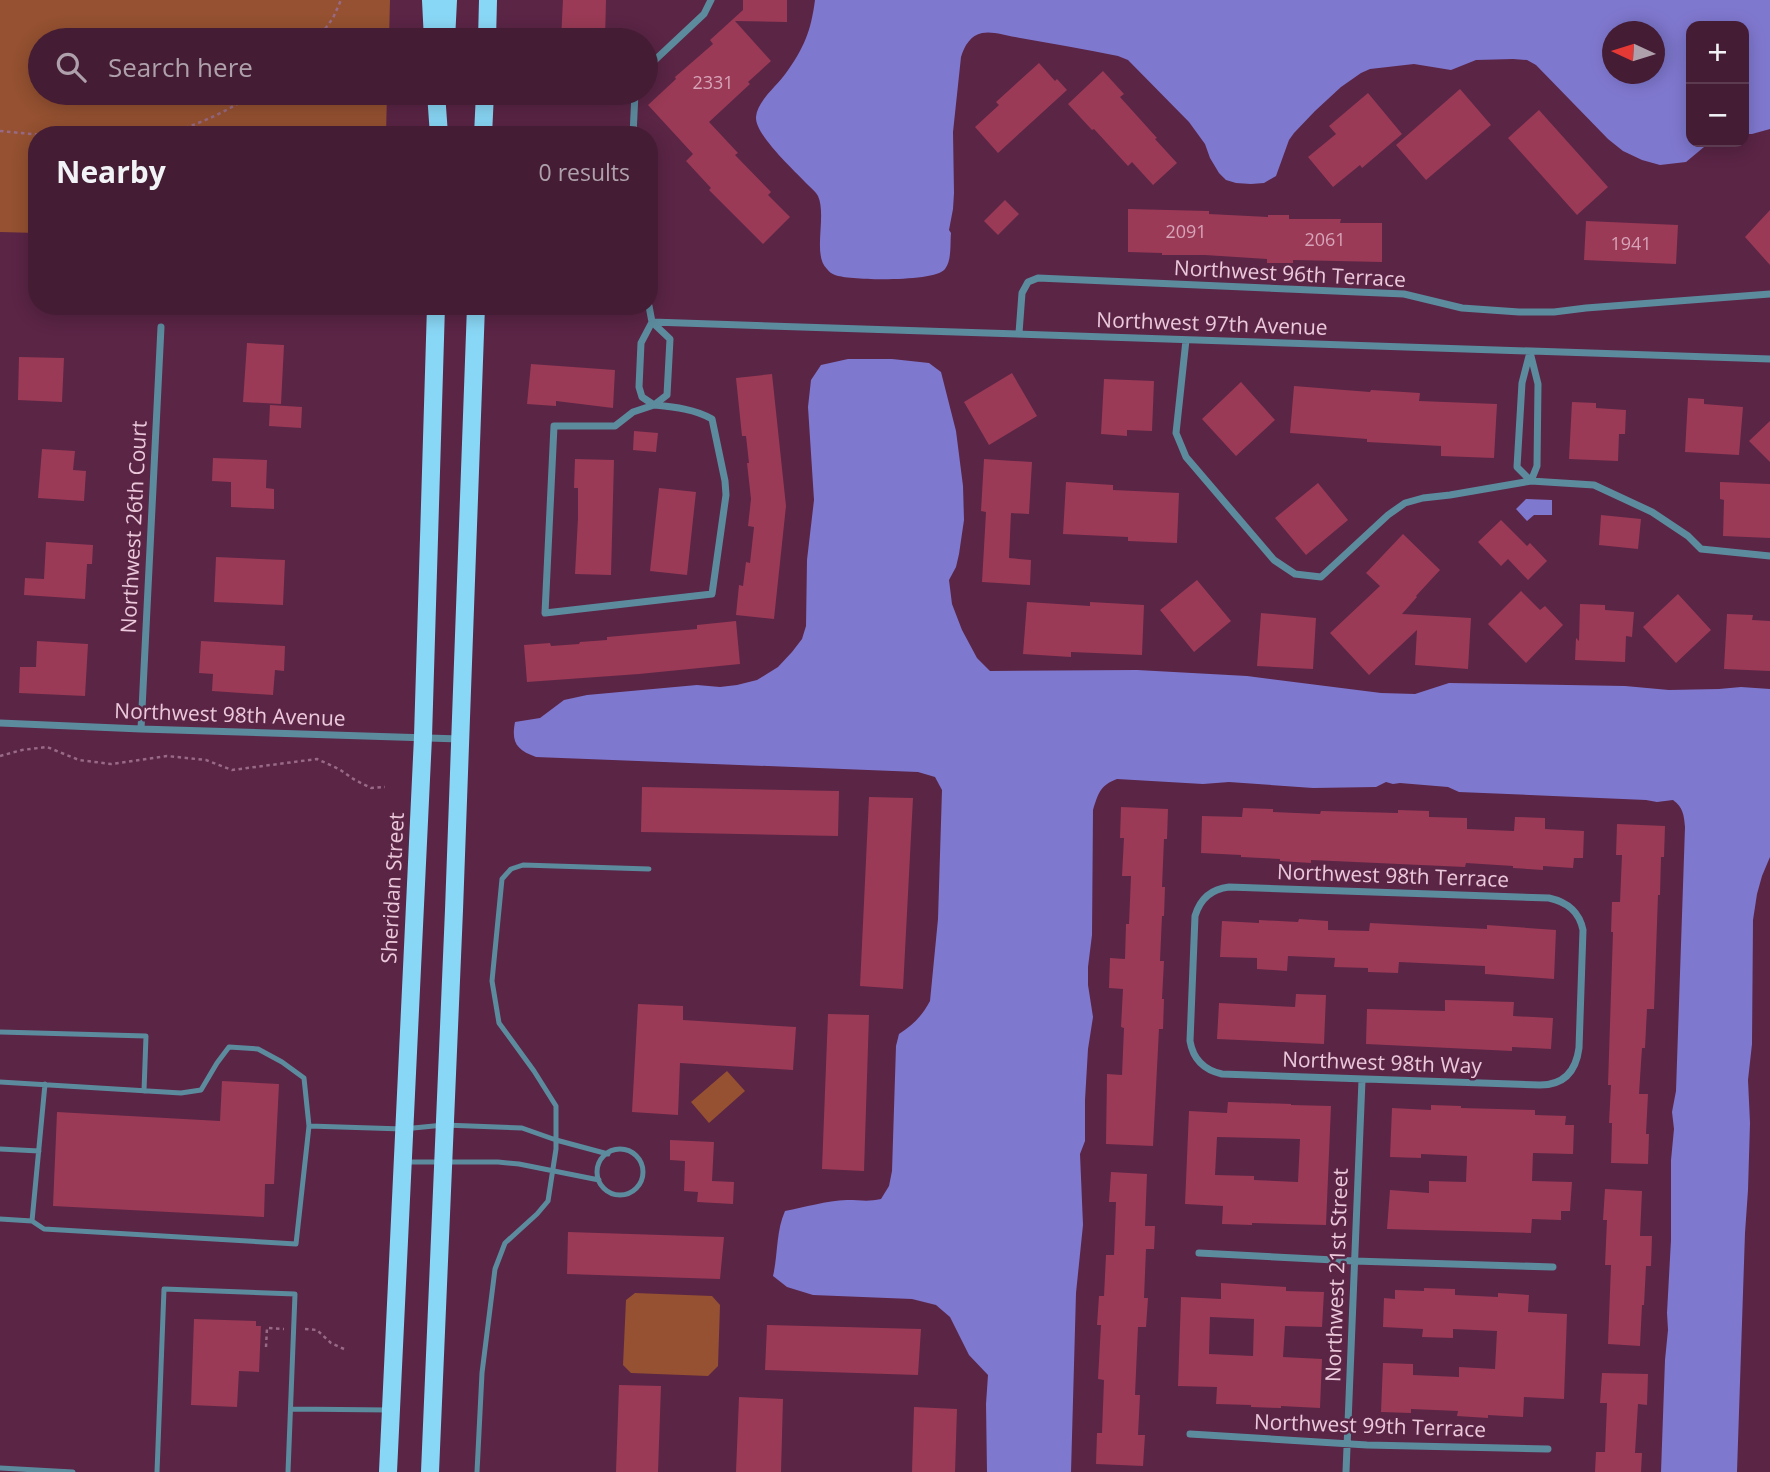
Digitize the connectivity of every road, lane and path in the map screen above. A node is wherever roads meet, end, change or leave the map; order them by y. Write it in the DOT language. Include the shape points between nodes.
graph roads {
  1 [pos="341,0"];
  2 [pos="431,0"];
  3 [pos="448,0"];
  4 [pos="488,0"];
  5 [pos="711,0"];
  6 [pos="326,28"];
  7 [pos="432,28"];
  8 [pos="447,28"];
  9 [pos="487,28"];
  10 [pos="658,57"];
  11 [pos="237,105"];
  12 [pos="437,105"];
  13 [pos="443,105"];
  14 [pos="484,105"];
  15 [pos="634,105"];
  16 [pos="190,126"];
  17 [pos="439,126"];
  18 [pos="441,126"];
  19 [pos="483,126"];
  20 [pos="633,126"];
  21 [pos="0,131"];
  22 [pos="28,134"];
  23 [pos="1770,293"];
  24 [pos="436,315"];
  25 [pos="476,315"];
  26 [pos="651,315"];
  27 [pos="652,322"];
  28 [pos="160,327"];
  29 [pos="1018,333"];
  30 [pos="1186,341"];
  31 [pos="1530,352"];
  32 [pos="1770,359"];
  33 [pos="654,405"];
  34 [pos="1531,481"];
  35 [pos="1770,556"];
  36 [pos="0,723"];
  37 [pos="141,729"];
  38 [pos="423,737"];
  39 [pos="460,738"];
  40 [pos="0,756"];
  41 [pos="385,787"];
  42 [pos="649,869"];
  43 [pos="0,1032"];
  44 [pos="1198,1061"];
  45 [pos="1567,1077"];
  46 [pos="1362,1080"];
  47 [pos="0,1082"];
  48 [pos="45,1084"];
  49 [pos="144,1091"];
  50 [pos="444,1125"];
  51 [pos="309,1126"];
  52 [pos="404,1129"];
  53 [pos="556,1140"];
  54 [pos="0,1149"];
  55 [pos="40,1151"];
  56 [pos="607,1154"];
  57 [pos="402,1162"];
  58 [pos="443,1163"];
  59 [pos="553,1170"];
  60 [pos="599,1180"];
  61 [pos="0,1219"];
  62 [pos="32,1221"];
  63 [pos="1199,1253"];
  64 [pos="1354,1261"];
  65 [pos="1553,1267"];
  66 [pos="294,1329"];
  67 [pos="266,1347"];
  68 [pos="344,1349"];
  69 [pos="291,1409"];
  70 [pos="391,1410"];
  71 [pos="1190,1434"];
  72 [pos="1348,1444"];
  73 [pos="1548,1450"];
  74 [pos="0,1468"];
  75 [pos="55,1471"];
  76 [pos="73,1472"];
  77 [pos="157,1472"];
  78 [pos="288,1472"];
  79 [pos="388,1472"];
  80 [pos="430,1472"];
  81 [pos="477,1472"];
  82 [pos="1346,1472"];
  1 -- 6 [label="path"];
  2 -- 7 [label="main road"];
  3 -- 8 [label="main road"];
  4 -- 9 [label="main road"];
  5 -- 10 [label="street" via="704,14"];
  11 -- 16 [label="path"];
  12 -- 17 [label="main road"];
  13 -- 18 [label="main road"];
  14 -- 19 [label="main road"];
  15 -- 20 [label="street"];
  21 -- 22 [label="path"];
  23 -- 29 [label="street, Northwest 96th Terrace" via="1519,312 1462,308 1404,294 1038,278 1028,282 1022,293"];
  24 -- 38 [label="main road, Sheridan Street"];
  25 -- 39 [label="main road"];
  26 -- 27 [label="street"];
  27 -- 29 [label="street, Northwest 97th Avenue"];
  27 -- 33 [label="street" via="641,342 639,387 642,397"];
  27 -- 33 [label="street" via="670,338 667,395"];
  28 -- 37 [label="street, Northwest 26th Court"];
  29 -- 30 [label="street, Northwest 97th Avenue"];
  30 -- 31 [label="street, Northwest 97th Avenue"];
  30 -- 34 [label="street" via="1177,433 1186,457 1274,560 1295,574 1321,577 1405,503"];
  31 -- 32 [label="street, Northwest 97th Avenue"];
  31 -- 34 [label="street" via="1538,384 1536,466"];
  31 -- 34 [label="street" via="1522,383 1517,467"];
  33 -- 33 [label="street" via="633,412 615,426 554,426 545,613 712,594 726,495 712,419"];
  34 -- 35 [label="street" via="1594,485 1652,512 1701,549"];
  36 -- 37 [label="street, Northwest 98th Avenue"];
  37 -- 38 [label="street, Northwest 98th Avenue"];
  38 -- 39 [label="street, Northwest 98th Avenue"];
  38 -- 52 [label="main road, Sheridan Street"];
  39 -- 50 [label="main road"];
  40 -- 41 [label="path" via="47,747 79,760 111,764 167,756 206,760 232,770 317,759 372,788"];
  42 -- 53 [label="lane" via="523,865 502,879 492,981 499,1023 556,1106"];
  43 -- 49 [label="lane" via="146,1036"];
  44 -- 45 [label="street, Northwest 98th Terrace" via="1190,1041 1194,924 1205,897 1218,889 1549,898 1577,914 1583,937 1579,1048"];
  44 -- 46 [label="street, Northwest 98th Way" via="1222,1073"];
  45 -- 46 [label="street, Northwest 98th Way" via="1540,1085"];
  46 -- 64 [label="street, Northwest 21st Street"];
  47 -- 48 [label="lane"];
  48 -- 49 [label="lane"];
  48 -- 55 [label="lane"];
  49 -- 51 [label="lane" via="201,1090 229,1047 258,1049 304,1078"];
  50 -- 52 [label="lane"];
  50 -- 53 [label="lane" via="522,1128"];
  50 -- 58 [label="main road"];
  51 -- 52 [label="lane"];
  51 -- 62 [label="lane" via="296,1244 44,1229"];
  52 -- 57 [label="main road, Sheridan Street"];
  53 -- 56 [label="lane"];
  53 -- 59 [label="lane"];
  54 -- 55 [label="lane"];
  55 -- 62 [label="lane"];
  56 -- 60 [label="lane" via="600,1162"];
  56 -- 60 [label="lane" via="632,1152 641,1162 642,1180 631,1193 617,1195"];
  57 -- 58 [label="lane"];
  57 -- 70 [label="main road, Sheridan Street"];
  58 -- 59 [label="lane" via="498,1162"];
  58 -- 80 [label="main road"];
  59 -- 60 [label="lane"];
  59 -- 81 [label="lane" via="548,1200 505,1243 495,1269 482,1373"];
  61 -- 62 [label="lane"];
  63 -- 64 [label="street"];
  64 -- 65 [label="street"];
  64 -- 72 [label="street, Northwest 21st Street"];
  66 -- 67 [label="path" via="267,1328"];
  66 -- 68 [label="path" via="317,1330"];
  66 -- 69 [label="lane"];
  66 -- 77 [label="lane" via="295,1294 164,1289"];
  69 -- 70 [label="lane"];
  69 -- 78 [label="lane"];
  70 -- 79 [label="main road, Sheridan Street"];
  71 -- 72 [label="street, Northwest 99th Terrace"];
  72 -- 73 [label="street, Northwest 99th Terrace"];
  72 -- 82 [label="street, Northwest 21st Street"];
  74 -- 75 [label="lane"];
  75 -- 76 [label="lane"];
}
